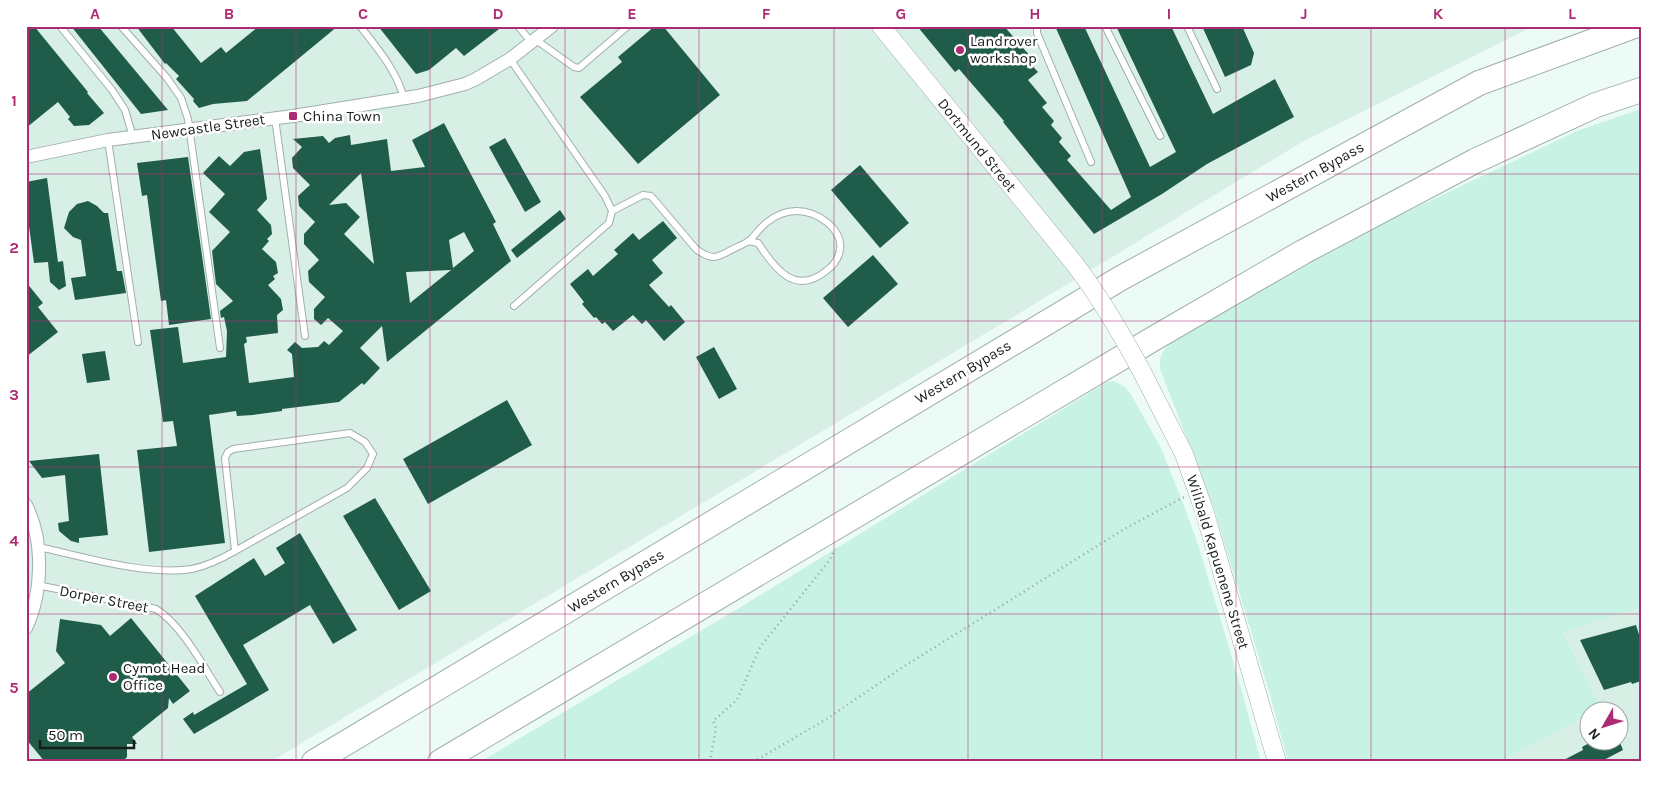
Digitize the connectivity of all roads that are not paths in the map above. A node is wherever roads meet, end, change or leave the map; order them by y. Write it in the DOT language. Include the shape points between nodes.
graph roads {
  1 [pos="60,26"];
  2 [pos="121,26"];
  3 [pos="360,26"];
  4 [pos="518,26"];
  5 [pos="552,26"];
  6 [pos="628,26"];
  7 [pos="881,26"];
  8 [pos="1037,26"];
  9 [pos="1105,26"];
  10 [pos="1187,26"];
  11 [pos="1594,26"];
  12 [pos="1634,26"];
  13 [pos="534,41"];
  14 [pos="510,59"];
  15 [pos="1479,83"];
  16 [pos="1217,89"];
  17 [pos="1641,90"];
  18 [pos="404,98"];
  19 [pos="275,118"];
  20 [pos="191,130"];
  21 [pos="1160,136"];
  22 [pos="133,137"];
  23 [pos="108,140"];
  24 [pos="26,157"];
  25 [pos="1091,162"];
  26 [pos="612,211"];
  27 [pos="748,241"];
  28 [pos="514,306"];
  29 [pos="305,336"];
  30 [pos="138,342"];
  31 [pos="220,348"];
  32 [pos="1141,370"];
  33 [pos="26,505"];
  34 [pos="39,547"];
  35 [pos="235,551"];
  36 [pos="38,585"];
  37 [pos="26,628"];
  38 [pos="220,692"];
  39 [pos="314,762"];
  40 [pos="440,762"];
  41 [pos="1277,762"];
  1 -- 22 [label="lane" via="112,90 125,110"];
  2 -- 20 [label="lane" via="181,98"];
  3 -- 18 [label="lane" via="386,60"];
  4 -- 13 [label="lane"];
  5 -- 13 [label="street, Newcastle Street"];
  6 -- 13 [label="lane" via="579,68"];
  7 -- 32 [label="street, Dortmund Street, bridge" via="1090,284"];
  8 -- 25 [label="lane" via="1036,33"];
  9 -- 21 [label="lane"];
  10 -- 16 [label="lane"];
  11 -- 15 [label="highway"];
  12 -- 15 [label="highway, Western Bypass"];
  13 -- 14 [label="street, Newcastle Street"];
  14 -- 18 [label="street, Newcastle Street" via="465,84"];
  14 -- 26 [label="lane" via="606,196"];
  15 -- 39 [label="highway, Western Bypass" via="1121,278"];
  17 -- 40 [label="highway" via="1596,105 1475,161 1303,252"];
  18 -- 19 [label="street, Newcastle Street"];
  19 -- 20 [label="street, Newcastle Street"];
  19 -- 29 [label="lane"];
  20 -- 22 [label="street, Newcastle Street"];
  20 -- 31 [label="lane"];
  22 -- 23 [label="street, Newcastle Street"];
  23 -- 24 [label="street, Newcastle Street"];
  23 -- 30 [label="lane"];
  26 -- 27 [label="lane" via="643,195 651,196 696,249 713,257"];
  26 -- 28 [label="lane" via="609,223"];
  27 -- 27 [label="lane" via="766,222 786,211 807,211 828,223 840,238 840,250 833,265 821,275 809,282 795,281 782,274 758,243"];
  32 -- 41 [label="street, Wilibald Kapuenene Street" via="1184,454 1197,490"];
  33 -- 34 [label="street"];
  34 -- 35 [label="lane" via="131,566 168,570 193,568"];
  34 -- 36 [label="street"];
  35 -- 35 [label="lane" via="347,488 367,468 373,454 365,442 350,433 228,452 225,458"];
  36 -- 37 [label="street" via="32,616"];
  36 -- 38 [label="lane, Dorper Street" via="156,609 176,626"];
}
